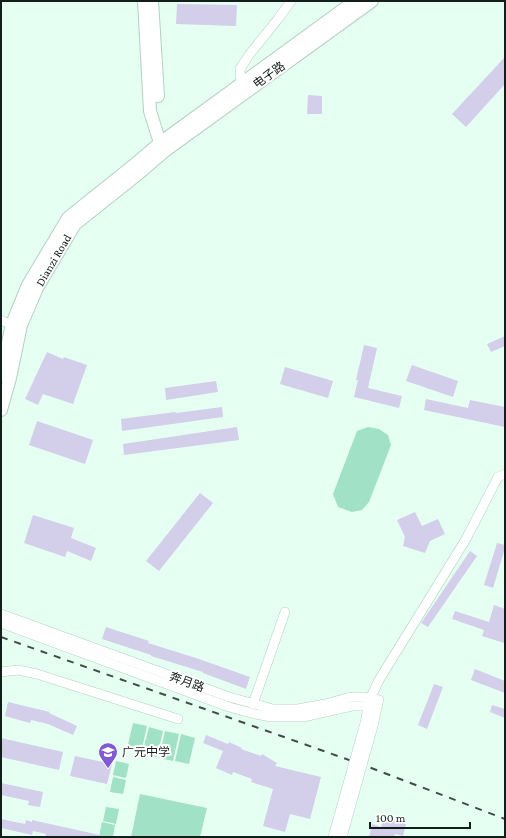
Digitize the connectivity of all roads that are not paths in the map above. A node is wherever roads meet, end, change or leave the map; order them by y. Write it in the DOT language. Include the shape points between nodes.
graph roads {
  1 [pos="144,1"];
  2 [pos="152,1"];
  3 [pos="291,1"];
  4 [pos="354,1"];
  5 [pos="372,1"];
  6 [pos="241,84"];
  7 [pos="163,146"];
  8 [pos="7,322"];
  9 [pos="1,376"];
  10 [pos="1,410"];
  11 [pos="502,475"];
  12 [pos="285,612"];
  13 [pos="1,614"];
  14 [pos="1,623"];
  15 [pos="1,672"];
  16 [pos="253,704"];
  17 [pos="374,704"];
  18 [pos="178,719"];
  19 [pos="369,725"];
  20 [pos="333,837"];
  21 [pos="342,837"];
  1 -- 7 [label="main road" via="150,111"];
  2 -- 7 [label="main road"];
  3 -- 6 [label="street" via="248,55 240,69"];
  4 -- 6 [label="main road, 电子路"];
  5 -- 7 [label="main road, 电子路"];
  6 -- 7 [label="main road, 电子路"];
  7 -- 8 [label="main road, Dianzi Road" via="133,166 68,218"];
  7 -- 10 [label="main road, Dianzi Road" via="139,173 74,224 37,288 21,325"];
  8 -- 9 [label="main road, Dianzi Road"];
  11 -- 17 [label="street" via="466,539 379,680"];
  12 -- 16 [label="street"];
  13 -- 16 [label="street, 奔月路"];
  14 -- 17 [label="street" via="229,707 255,714 303,717"];
  15 -- 18 [label="street" via="18,670 37,674"];
  16 -- 17 [label="street, 奔月路" via="273,709 298,709 351,697 364,697"];
  17 -- 19 [label="street"];
  19 -- 20 [label="street, bridge"];
  19 -- 21 [label="street, bridge"];
}
